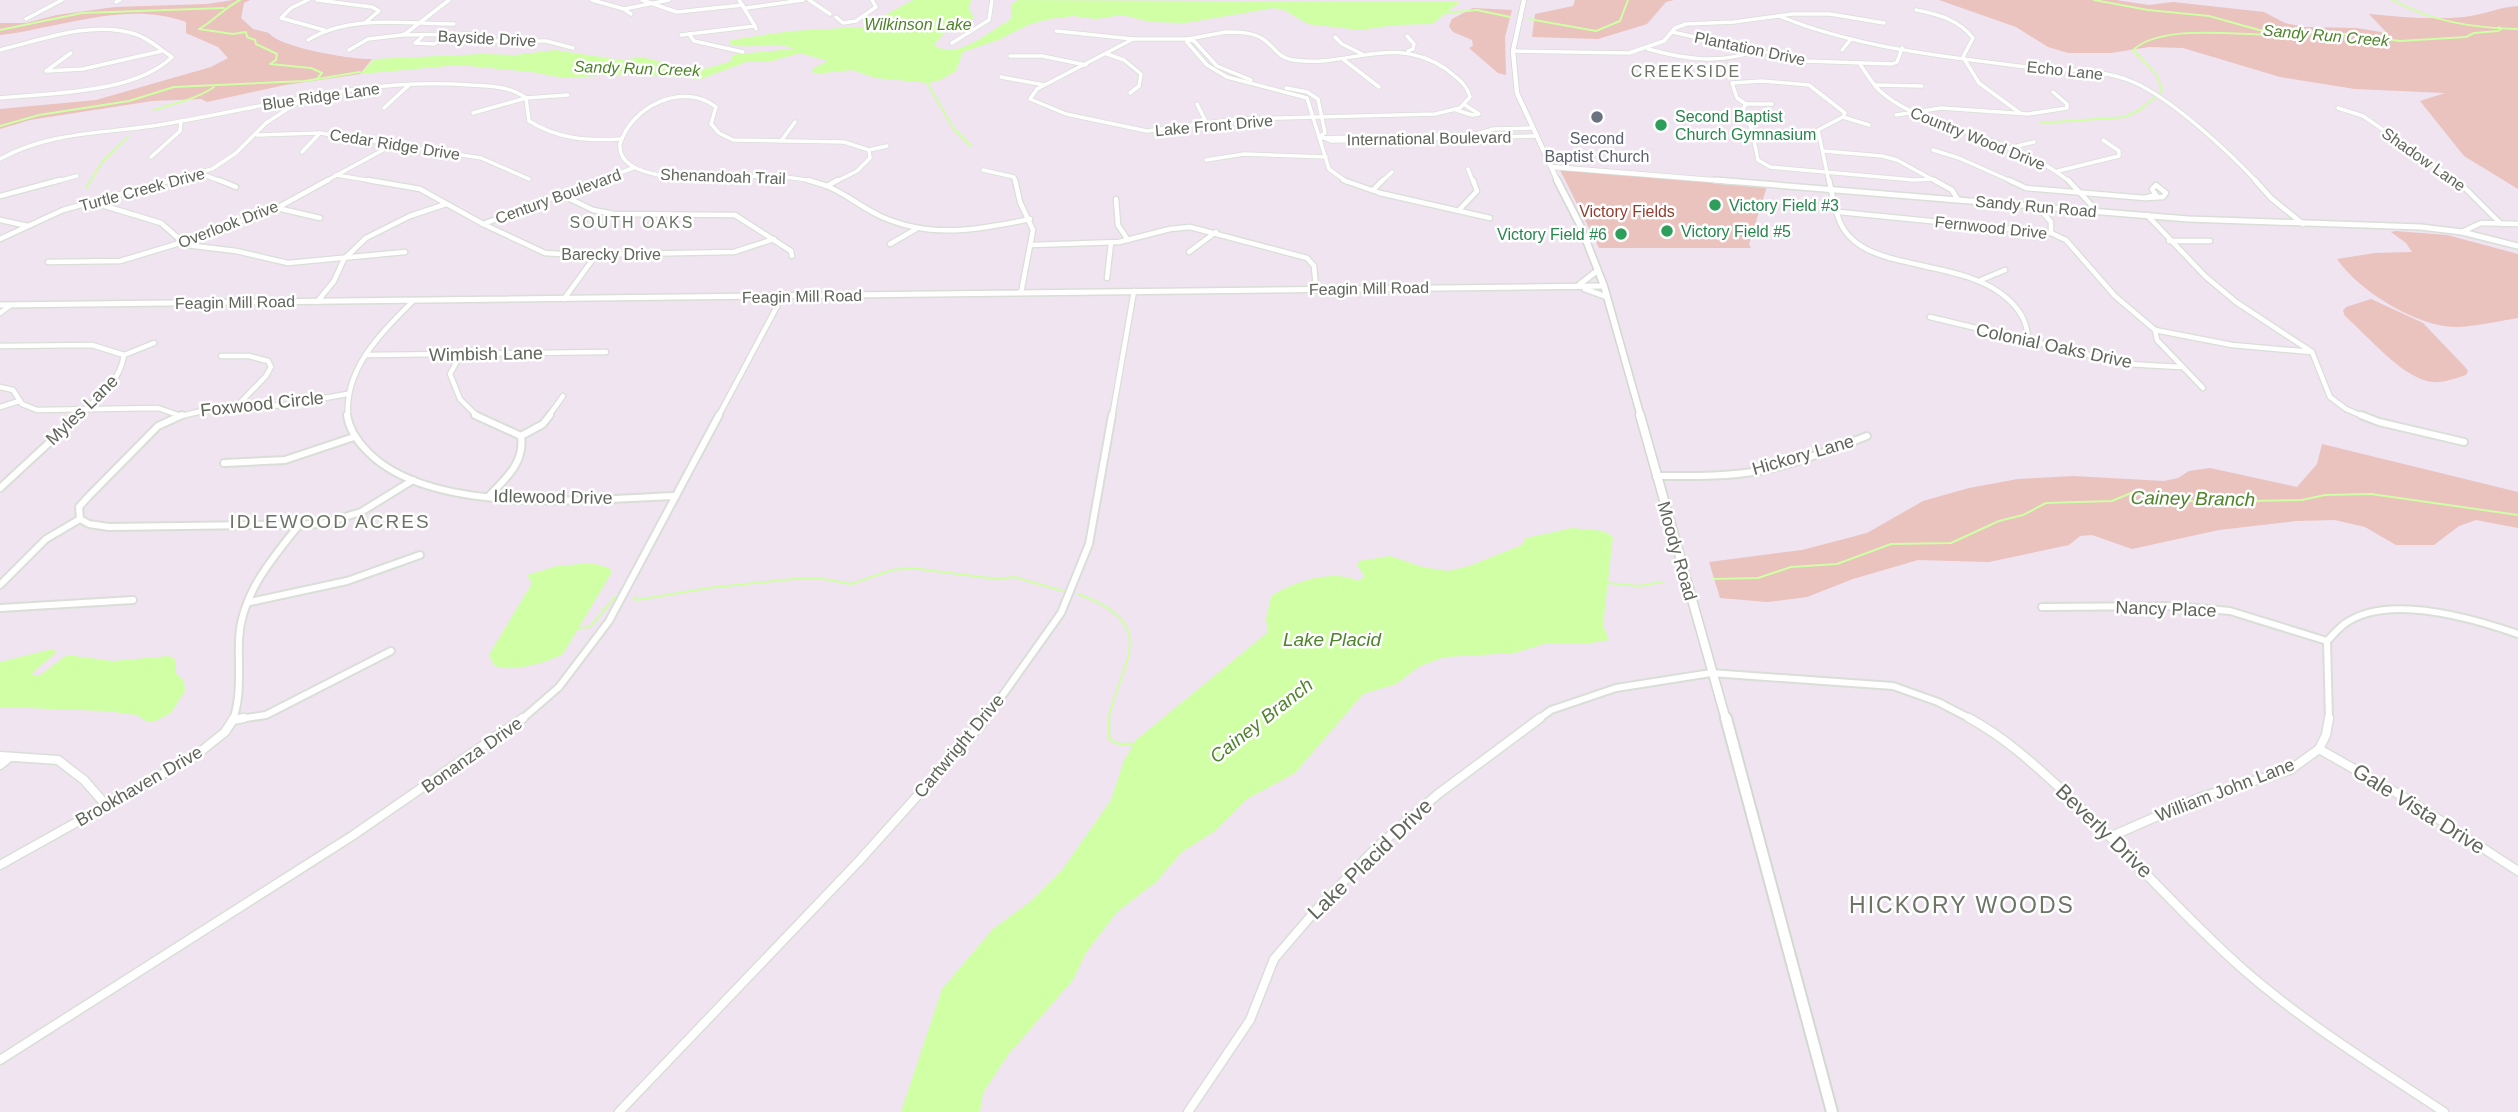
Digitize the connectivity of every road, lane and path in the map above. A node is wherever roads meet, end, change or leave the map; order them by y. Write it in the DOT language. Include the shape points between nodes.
graph roads {
  1 [pos="62,0"];
  2 [pos="308,0"];
  3 [pos="317,0"];
  4 [pos="449,0"];
  5 [pos="592,0"];
  6 [pos="642,0"];
  7 [pos="669,0"];
  8 [pos="739,0"];
  9 [pos="803,0"];
  10 [pos="809,0"];
  11 [pos="873,0"];
  12 [pos="881,0"];
  13 [pos="992,0"];
  14 [pos="1524,0"];
  15 [pos="653,3"];
  16 [pos="744,7"];
  17 [pos="624,9"];
  18 [pos="1916,10"];
  19 [pos="631,14"];
  20 [pos="830,14"];
  21 [pos="1780,16"];
  22 [pos="836,17"];
  23 [pos="26,19"];
  24 [pos="419,22"];
  25 [pos="365,23"];
  26 [pos="1884,23"];
  27 [pos="454,24"];
  28 [pos="324,30"];
  29 [pos="1056,32"];
  30 [pos="1672,32"];
  31 [pos="689,34"];
  32 [pos="403,35"];
  33 [pos="423,35"];
  34 [pos="450,35"];
  35 [pos="681,35"];
  36 [pos="1407,36"];
  37 [pos="1335,37"];
  38 [pos="1851,38"];
  39 [pos="1133,39"];
  40 [pos="308,40"];
  41 [pos="1189,40"];
  42 [pos="952,43"];
  43 [pos="573,48"];
  44 [pos="1902,48"];
  45 [pos="1646,49"];
  46 [pos="0,50"];
  47 [pos="349,50"];
  48 [pos="1758,50"];
  49 [pos="1842,50"];
  50 [pos="162,51"];
  51 [pos="1408,51"];
  52 [pos="1513,51"];
  53 [pos="743,52"];
  54 [pos="71,53"];
  55 [pos="1107,54"];
  56 [pos="1364,55"];
  57 [pos="1010,56"];
  58 [pos="1208,57"];
  59 [pos="1964,57"];
  60 [pos="1200,58"];
  61 [pos="1343,60"];
  62 [pos="1860,64"];
  63 [pos="1086,65"];
  64 [pos="46,71"];
  65 [pos="40,73"];
  66 [pos="1236,76"];
  67 [pos="1001,77"];
  68 [pos="1230,78"];
  69 [pos="410,85"];
  70 [pos="1044,85"];
  71 [pos="1875,85"];
  72 [pos="1922,86"];
  73 [pos="1379,87"];
  74 [pos="2053,92"];
  75 [pos="1130,93"];
  76 [pos="568,95"];
  77 [pos="307,96"];
  78 [pos="0,98"];
  79 [pos="526,98"];
  80 [pos="1197,104"];
  81 [pos="1746,104"];
  82 [pos="1772,104"];
  83 [pos="1465,105"];
  84 [pos="384,108"];
  85 [pos="2338,108"];
  86 [pos="1456,110"];
  87 [pos="1910,111"];
  88 [pos="473,113"];
  89 [pos="2020,113"];
  90 [pos="1896,115"];
  91 [pos="1843,117"];
  92 [pos="1313,118"];
  93 [pos="1321,118"];
  94 [pos="181,121"];
  95 [pos="795,122"];
  96 [pos="1206,122"];
  97 [pos="1869,125"];
  98 [pos="1531,128"];
  99 [pos="320,133"];
  100 [pos="257,135"];
  101 [pos="1535,136"];
  102 [pos="1322,137"];
  103 [pos="621,139"];
  104 [pos="2103,140"];
  105 [pos="781,141"];
  106 [pos="2034,142"];
  107 [pos="394,144"];
  108 [pos="887,146"];
  109 [pos="2009,148"];
  110 [pos="869,150"];
  111 [pos="1933,150"];
  112 [pos="1823,151"];
  113 [pos="302,152"];
  114 [pos="151,157"];
  115 [pos="1326,157"];
  116 [pos="0,159"];
  117 [pos="1206,160"];
  118 [pos="1552,167"];
  119 [pos="633,168"];
  120 [pos="1468,169"];
  121 [pos="982,170"];
  122 [pos="51,171"];
  123 [pos="2058,171"];
  124 [pos="1392,172"];
  125 [pos="1828,173"];
  126 [pos="202,174"];
  127 [pos="336,175"];
  128 [pos="76,176"];
  129 [pos="529,179"];
  130 [pos="1933,179"];
  131 [pos="55,181"];
  132 [pos="827,186"];
  133 [pos="236,187"];
  134 [pos="1832,189"];
  135 [pos="1373,190"];
  136 [pos="2084,193"];
  137 [pos="562,195"];
  138 [pos="0,196"];
  139 [pos="2145,198"];
  140 [pos="1116,199"];
  141 [pos="1958,200"];
  142 [pos="98,201"];
  143 [pos="446,204"];
  144 [pos="2037,206"];
  145 [pos="277,208"];
  146 [pos="1459,210"];
  147 [pos="2097,211"];
  148 [pos="1839,212"];
  149 [pos="2147,215"];
  150 [pos="320,218"];
  151 [pos="1490,218"];
  152 [pos="1030,219"];
  153 [pos="0,220"];
  154 [pos="483,224"];
  155 [pos="2303,224"];
  156 [pos="2501,224"];
  157 [pos="2518,224"];
  158 [pos="28,226"];
  159 [pos="916,229"];
  160 [pos="1216,232"];
  161 [pos="2462,232"];
  162 [pos="2051,233"];
  163 [pos="0,239"];
  164 [pos="774,239"];
  165 [pos="1128,240"];
  166 [pos="2169,241"];
  167 [pos="2210,241"];
  168 [pos="180,243"];
  169 [pos="1111,243"];
  170 [pos="890,244"];
  171 [pos="1032,245"];
  172 [pos="2518,246"];
  173 [pos="405,252"];
  174 [pos="1189,252"];
  175 [pos="596,254"];
  176 [pos="792,256"];
  177 [pos="344,259"];
  178 [pos="48,262"];
  179 [pos="1598,270"];
  180 [pos="2005,270"];
  181 [pos="1107,278"];
  182 [pos="1981,280"];
  183 [pos="1574,286"];
  184 [pos="1604,286"];
  185 [pos="1316,289"];
  186 [pos="1134,291"];
  187 [pos="1021,293"];
  188 [pos="782,297"];
  189 [pos="1607,297"];
  190 [pos="564,299"];
  191 [pos="317,302"];
  192 [pos="412,302"];
  193 [pos="0,305"];
  194 [pos="11,305"];
  195 [pos="0,313"];
  196 [pos="1930,317"];
  197 [pos="2155,330"];
  198 [pos="2028,342"];
  199 [pos="154,343"];
  200 [pos="0,346"];
  201 [pos="606,352"];
  202 [pos="2312,352"];
  203 [pos="461,354"];
  204 [pos="124,355"];
  205 [pos="367,355"];
  206 [pos="221,356"];
  207 [pos="2181,367"];
  208 [pos="0,387"];
  209 [pos="2203,388"];
  210 [pos="347,394"];
  211 [pos="563,396"];
  212 [pos="19,401"];
  213 [pos="237,406"];
  214 [pos="0,407"];
  215 [pos="85,410"];
  216 [pos="178,415"];
  217 [pos="521,436"];
  218 [pos="1867,436"];
  219 [pos="354,437"];
  220 [pos="2464,442"];
  221 [pos="224,463"];
  222 [pos="1656,476"];
  223 [pos="413,480"];
  224 [pos="0,488"];
  225 [pos="676,496"];
  226 [pos="488,497"];
  227 [pos="80,519"];
  228 [pos="299,524"];
  229 [pos="420,555"];
  230 [pos="0,585"];
  231 [pos="132,600"];
  232 [pos="250,602"];
  233 [pos="2042,607"];
  234 [pos="0,608"];
  235 [pos="2518,634"];
  236 [pos="2327,642"];
  237 [pos="391,650"];
  238 [pos="1711,673"];
  239 [pos="233,720"];
  240 [pos="2319,749"];
  241 [pos="0,756"];
  242 [pos="10,757"];
  243 [pos="0,765"];
  244 [pos="106,805"];
  245 [pos="2112,836"];
  246 [pos="0,865"];
  247 [pos="2518,871"];
  248 [pos="0,1060"];
  249 [pos="619,1112"];
  250 [pos="1188,1112"];
  251 [pos="1832,1112"];
  252 [pos="2444,1112"];
  1 -- 23 [label="street"];
  2 -- 28 [label="street" via="281,18"];
  3 -- 25 [label="street" via="379,11"];
  4 -- 24 [label="street"];
  5 -- 17 [label="street"];
  6 -- 15 [label="street"];
  7 -- 15 [label="street"];
  8 -- 16 [label="street"];
  9 -- 16 [label="street"];
  10 -- 20 [label="street"];
  11 -- 12 [label="street"];
  11 -- 22 [label="street" via="874,10 856,21 843,23"];
  13 -- 42 [label="street" via="992,18"];
  14 -- 52 [label="main road, Moody Road"];
  15 -- 16 [label="street" via="677,12"];
  15 -- 17 [label="street"];
  16 -- 31 [label="street" via="755,28"];
  17 -- 19 [label="street"];
  18 -- 59 [label="street" via="1945,18 1969,32 1973,38"];
  21 -- 26 [label="street" via="1822,14"];
  21 -- 30 [label="street" via="1692,22"];
  21 -- 38 [label="street, Echo Lane"];
  24 -- 25 [label="street"];
  24 -- 27 [label="street"];
  24 -- 32 [label="street"];
  25 -- 28 [label="street"];
  28 -- 40 [label="street"];
  29 -- 39 [label="street"];
  30 -- 45 [label="street"];
  30 -- 48 [label="street, Plantation Drive"];
  31 -- 35 [label="street"];
  31 -- 53 [label="street" via="694,41"];
  32 -- 33 [label="street, Bayside Drive"];
  32 -- 47 [label="street, Bayside Drive" via="368,39"];
  33 -- 34 [label="street, Bayside Drive"];
  33 -- 34 [label="street" via="415,43 434,44"];
  34 -- 43 [label="street, Bayside Drive" via="554,41"];
  36 -- 51 [label="street" via="1414,44"];
  37 -- 56 [label="street"];
  38 -- 44 [label="street, Echo Lane"];
  38 -- 49 [label="street"];
  39 -- 41 [label="street"];
  39 -- 55 [label="street"];
  41 -- 58 [label="street"];
  41 -- 60 [label="street" via="1186,42"];
  41 -- 61 [label="street" via="1245,33 1265,40 1275,54 1286,59"];
  44 -- 59 [label="street, Echo Lane"];
  44 -- 62 [label="street, Plantation Drive" via="1895,64"];
  45 -- 48 [label="street" via="1678,57 1728,58"];
  45 -- 52 [label="street" via="1624,54"];
  46 -- 50 [label="street" via="106,31 137,35"];
  48 -- 62 [label="street, Plantation Drive" via="1805,61"];
  50 -- 64 [label="street" via="83,69"];
  50 -- 78 [label="street" via="172,57 164,66 107,86"];
  51 -- 56 [label="street"];
  51 -- 83 [label="street" via="1433,59 1460,80 1470,92"];
  52 -- 98 [label="main road, Moody Road" via="1517,93"];
  54 -- 64 [label="street"];
  55 -- 63 [label="street"];
  55 -- 75 [label="street" via="1141,74 1139,86"];
  56 -- 61 [label="street"];
  57 -- 63 [label="street" via="1042,56"];
  58 -- 60 [label="street"];
  58 -- 66 [label="street"];
  59 -- 89 [label="street" via="1979,83"];
  59 -- 155 [label="street, Echo Lane" via="2105,74 2138,83 2233,156 2271,198"];
  60 -- 68 [label="street"];
  61 -- 73 [label="street"];
  62 -- 71 [label="street, Country Wood Drive"];
  63 -- 70 [label="street"];
  64 -- 65 [label="street"];
  66 -- 68 [label="street"];
  66 -- 93 [label="street" via="1314,95"];
  67 -- 70 [label="street"];
  68 -- 92 [label="street" via="1307,98"];
  69 -- 77 [label="street, Blue Ridge Lane"];
  69 -- 79 [label="street, Blue Ridge Lane" via="466,83 513,90"];
  69 -- 84 [label="street"];
  70 -- 96 [label="street, Lake Front Drive" via="1030,97 1036,106 1127,128 1156,131"];
  71 -- 72 [label="street"];
  71 -- 87 [label="street, Country Wood Drive"];
  74 -- 89 [label="street" via="2067,108"];
  76 -- 79 [label="street"];
  77 -- 94 [label="street, Blue Ridge Lane"];
  77 -- 100 [label="street, Turtle Creek Drive"];
  79 -- 88 [label="street"];
  79 -- 103 [label="street" via="529,121 559,137"];
  80 -- 96 [label="street"];
  81 -- 82 [label="street"];
  81 -- 91 [label="street" via="1737,98 1732,83 1797,82 1815,87 1843,111"];
  81 -- 125 [label="street" via="1743,109 1761,163"];
  83 -- 86 [label="street, Lake Front Drive"];
  83 -- 86 [label="street" via="1479,114"];
  85 -- 156 [label="street, Shadow Lane" via="2363,116 2455,178"];
  86 -- 93 [label="street, Lake Front Drive"];
  87 -- 89 [label="street" via="1941,108"];
  87 -- 90 [label="street"];
  87 -- 109 [label="street, Country Wood Drive"];
  91 -- 97 [label="street"];
  91 -- 112 [label="street" via="1819,128"];
  92 -- 93 [label="street, Lake Front Drive"];
  92 -- 96 [label="street, Lake Front Drive"];
  92 -- 102 [label="street" via="1316,134"];
  93 -- 102 [label="street"];
  94 -- 114 [label="street" via="180,131"];
  94 -- 116 [label="street, Blue Ridge Lane" via="59,135 32,142"];
  95 -- 105 [label="street"];
  98 -- 101 [label="main road, Moody Road"];
  98 -- 102 [label="street, International Boulevard" via="1476,134"];
  99 -- 100 [label="street, Cedar Ridge Drive"];
  99 -- 107 [label="street, Cedar Ridge Drive"];
  99 -- 113 [label="street"];
  100 -- 126 [label="street, Turtle Creek Drive"];
  101 -- 102 [label="street, International Boulevard" via="1331,141"];
  101 -- 118 [label="main road, Moody Road"];
  102 -- 115 [label="street"];
  103 -- 105 [label="street, Shenandoah Trail" via="643,107 661,100 693,99 713,103 711,124 726,136"];
  103 -- 119 [label="street" via="622,160"];
  104 -- 123 [label="street" via="2119,150 2119,156"];
  105 -- 110 [label="street, Shenandoah Trail" via="844,142"];
  106 -- 109 [label="street"];
  107 -- 127 [label="street, Overlook Drive"];
  107 -- 129 [label="street, Cedar Ridge Drive" via="481,158"];
  108 -- 110 [label="street"];
  109 -- 123 [label="street, Country Wood Drive"];
  110 -- 132 [label="street" via="864,166"];
  111 -- 136 [label="street" via="2015,185"];
  112 -- 125 [label="street"];
  112 -- 130 [label="street" via="1890,157"];
  115 -- 117 [label="street" via="1244,154"];
  115 -- 135 [label="street" via="1327,169 1337,178"];
  118 -- 134 [label="street, Sandy Run Road"];
  118 -- 179 [label="main road, Moody Road"];
  119 -- 132 [label="street, Shenandoah Trail" via="675,177 789,177"];
  119 -- 137 [label="street, Century Boulevard"];
  120 -- 146 [label="street" via="1477,191"];
  121 -- 152 [label="street" via="1014,177"];
  122 -- 131 [label="street"];
  123 -- 136 [label="street, Country Wood Drive"];
  124 -- 135 [label="street"];
  125 -- 130 [label="street"];
  125 -- 134 [label="street"];
  126 -- 133 [label="street"];
  126 -- 142 [label="street, Turtle Creek Drive"];
  127 -- 143 [label="street, Barecky Drive" via="420,189"];
  127 -- 145 [label="street, Overlook Drive"];
  128 -- 131 [label="street"];
  130 -- 141 [label="street" via="1952,190"];
  131 -- 138 [label="street"];
  132 -- 159 [label="street, Shenandoah Trail"];
  134 -- 141 [label="street, Sandy Run Road"];
  134 -- 148 [label="street"];
  135 -- 146 [label="street"];
  136 -- 139 [label="street"];
  136 -- 147 [label="street, Country Wood Drive"];
  137 -- 154 [label="street, Century Boulevard"];
  137 -- 164 [label="street" via="593,211 614,214 735,215"];
  139 -- 139 [label="street" via="2163,197 2166,193 2156,185 2152,189 2156,195"];
  140 -- 165 [label="street" via="1118,225"];
  141 -- 144 [label="street, Sandy Run Road"];
  142 -- 158 [label="street, Turtle Creek Drive"];
  142 -- 168 [label="street" via="163,224"];
  143 -- 154 [label="street, Barecky Drive"];
  143 -- 177 [label="street" via="366,238"];
  144 -- 147 [label="street, Sandy Run Road"];
  144 -- 162 [label="street" via="2050,220"];
  145 -- 150 [label="street"];
  145 -- 168 [label="street, Overlook Drive"];
  146 -- 151 [label="street"];
  147 -- 149 [label="street, Sandy Run Road"];
  148 -- 162 [label="street, Fernwood Drive"];
  148 -- 182 [label="street" via="1846,235 1863,247"];
  149 -- 155 [label="street, Sandy Run Road"];
  149 -- 166 [label="street"];
  152 -- 159 [label="street, Shenandoah Trail" via="976,229"];
  152 -- 171 [label="street"];
  153 -- 158 [label="street"];
  154 -- 175 [label="street, Barecky Drive" via="545,253"];
  155 -- 161 [label="street, Sandy Run Road" via="2414,226"];
  156 -- 157 [label="street"];
  156 -- 161 [label="street" via="2470,224"];
  158 -- 163 [label="street, Turtle Creek Drive"];
  159 -- 170 [label="street"];
  160 -- 165 [label="street" via="1184,227"];
  160 -- 174 [label="street"];
  160 -- 185 [label="street" via="1307,258 1314,266"];
  161 -- 172 [label="street, Sandy Run Road"];
  162 -- 197 [label="street, Fernwood Drive" via="2066,240 2115,296"];
  164 -- 175 [label="street, Barecky Drive" via="734,252"];
  164 -- 176 [label="street" via="792,251"];
  165 -- 169 [label="street"];
  166 -- 167 [label="street"];
  166 -- 202 [label="street" via="2236,302"];
  168 -- 177 [label="street" via="288,263"];
  168 -- 178 [label="street, Overlook Drive" via="120,261"];
  169 -- 171 [label="street"];
  169 -- 181 [label="street"];
  171 -- 187 [label="street"];
  173 -- 177 [label="street"];
  175 -- 190 [label="street"];
  177 -- 191 [label="street"];
  179 -- 183 [label="street"];
  179 -- 184 [label="main road, Moody Road"];
  180 -- 182 [label="street"];
  182 -- 198 [label="street" via="2019,310 2029,326"];
  183 -- 184 [label="street, Feagin Mill Road"];
  183 -- 185 [label="street, Feagin Mill Road"];
  183 -- 189 [label="street"];
  184 -- 189 [label="main road, Moody Road"];
  185 -- 186 [label="street, Feagin Mill Road"];
  186 -- 187 [label="street, Feagin Mill Road"];
  186 -- 249 [label="street, Cartwright Drive" via="1089,544 1060,613 978,728 859,861"];
  187 -- 188 [label="street, Feagin Mill Road"];
  188 -- 190 [label="street, Feagin Mill Road"];
  188 -- 225 [label="street, Bonanza Drive"];
  189 -- 222 [label="main road, Moody Road"];
  190 -- 192 [label="street, Feagin Mill Road"];
  191 -- 192 [label="street, Feagin Mill Road"];
  191 -- 194 [label="street, Feagin Mill Road"];
  192 -- 205 [label="street"];
  193 -- 194 [label="street, Feagin Mill Road"];
  194 -- 195 [label="street"];
  196 -- 198 [label="street, Colonial Oaks Drive"];
  197 -- 202 [label="street, Fernwood Drive" via="2232,345"];
  197 -- 207 [label="street" via="2157,340"];
  198 -- 207 [label="street, Colonial Oaks Drive" via="2127,364"];
  199 -- 204 [label="street"];
  200 -- 204 [label="street, Myles Lane" via="92,345"];
  201 -- 203 [label="street, Wimbish Lane"];
  202 -- 220 [label="street" via="2330,397 2346,410"];
  203 -- 205 [label="street, Wimbish Lane"];
  203 -- 217 [label="street" via="450,374 462,404 484,423"];
  204 -- 215 [label="street, Myles Lane" via="122,370"];
  205 -- 210 [label="street"];
  206 -- 213 [label="street" via="260,358 271,368"];
  207 -- 209 [label="street"];
  208 -- 212 [label="street" via="13,390"];
  210 -- 213 [label="street, Foxwood Circle" via="283,405"];
  210 -- 219 [label="street"];
  211 -- 217 [label="street" via="543,424"];
  212 -- 214 [label="street"];
  212 -- 215 [label="street" via="37,410"];
  213 -- 216 [label="street, Foxwood Circle"];
  215 -- 216 [label="street" via="158,408"];
  215 -- 224 [label="street, Myles Lane"];
  216 -- 227 [label="street" via="158,426 87,498 79,507"];
  217 -- 226 [label="street" via="521,454 514,468"];
  218 -- 222 [label="street, Hickory Lane" via="1759,471"];
  219 -- 221 [label="street" via="285,460"];
  219 -- 223 [label="street, Idlewood Drive" via="373,457"];
  222 -- 238 [label="main road, Moody Road"];
  223 -- 226 [label="street, Idlewood Drive"];
  223 -- 228 [label="street" via="342,520"];
  225 -- 226 [label="street, Idlewood Drive"];
  225 -- 248 [label="street, Bonanza Drive" via="610,621 536,710 352,836"];
  227 -- 228 [label="street" via="109,527"];
  227 -- 230 [label="street" via="49,535"];
  228 -- 232 [label="street" via="265,569"];
  229 -- 232 [label="street" via="347,581"];
  231 -- 234 [label="street"];
  232 -- 239 [label="street" via="240,633"];
  233 -- 236 [label="street, Nancy Place" via="2174,606 2230,611"];
  235 -- 236 [label="street" via="2436,612 2396,610 2348,622"];
  236 -- 240 [label="street" via="2329,719"];
  237 -- 239 [label="street" via="266,715"];
  238 -- 245 [label="street, Beverly Drive" via="1866,682 1938,702 2004,739"];
  238 -- 250 [label="street, Lake Placid Drive" via="1616,688 1551,710 1438,794 1376,848 1274,959 1250,1020"];
  238 -- 251 [label="main road, Moody Road"];
  239 -- 244 [label="street, Brookhaven Drive" via="203,751"];
  240 -- 245 [label="street, William John Lane" via="2290,770 2202,797"];
  240 -- 247 [label="street, Gale Vista Drive" via="2409,800"];
  241 -- 242 [label="street"];
  242 -- 243 [label="street"];
  242 -- 244 [label="street" via="58,760"];
  244 -- 246 [label="street, Brookhaven Drive"];
  245 -- 252 [label="street, Beverly Drive" via="2245,970 2326,1034"];
}
